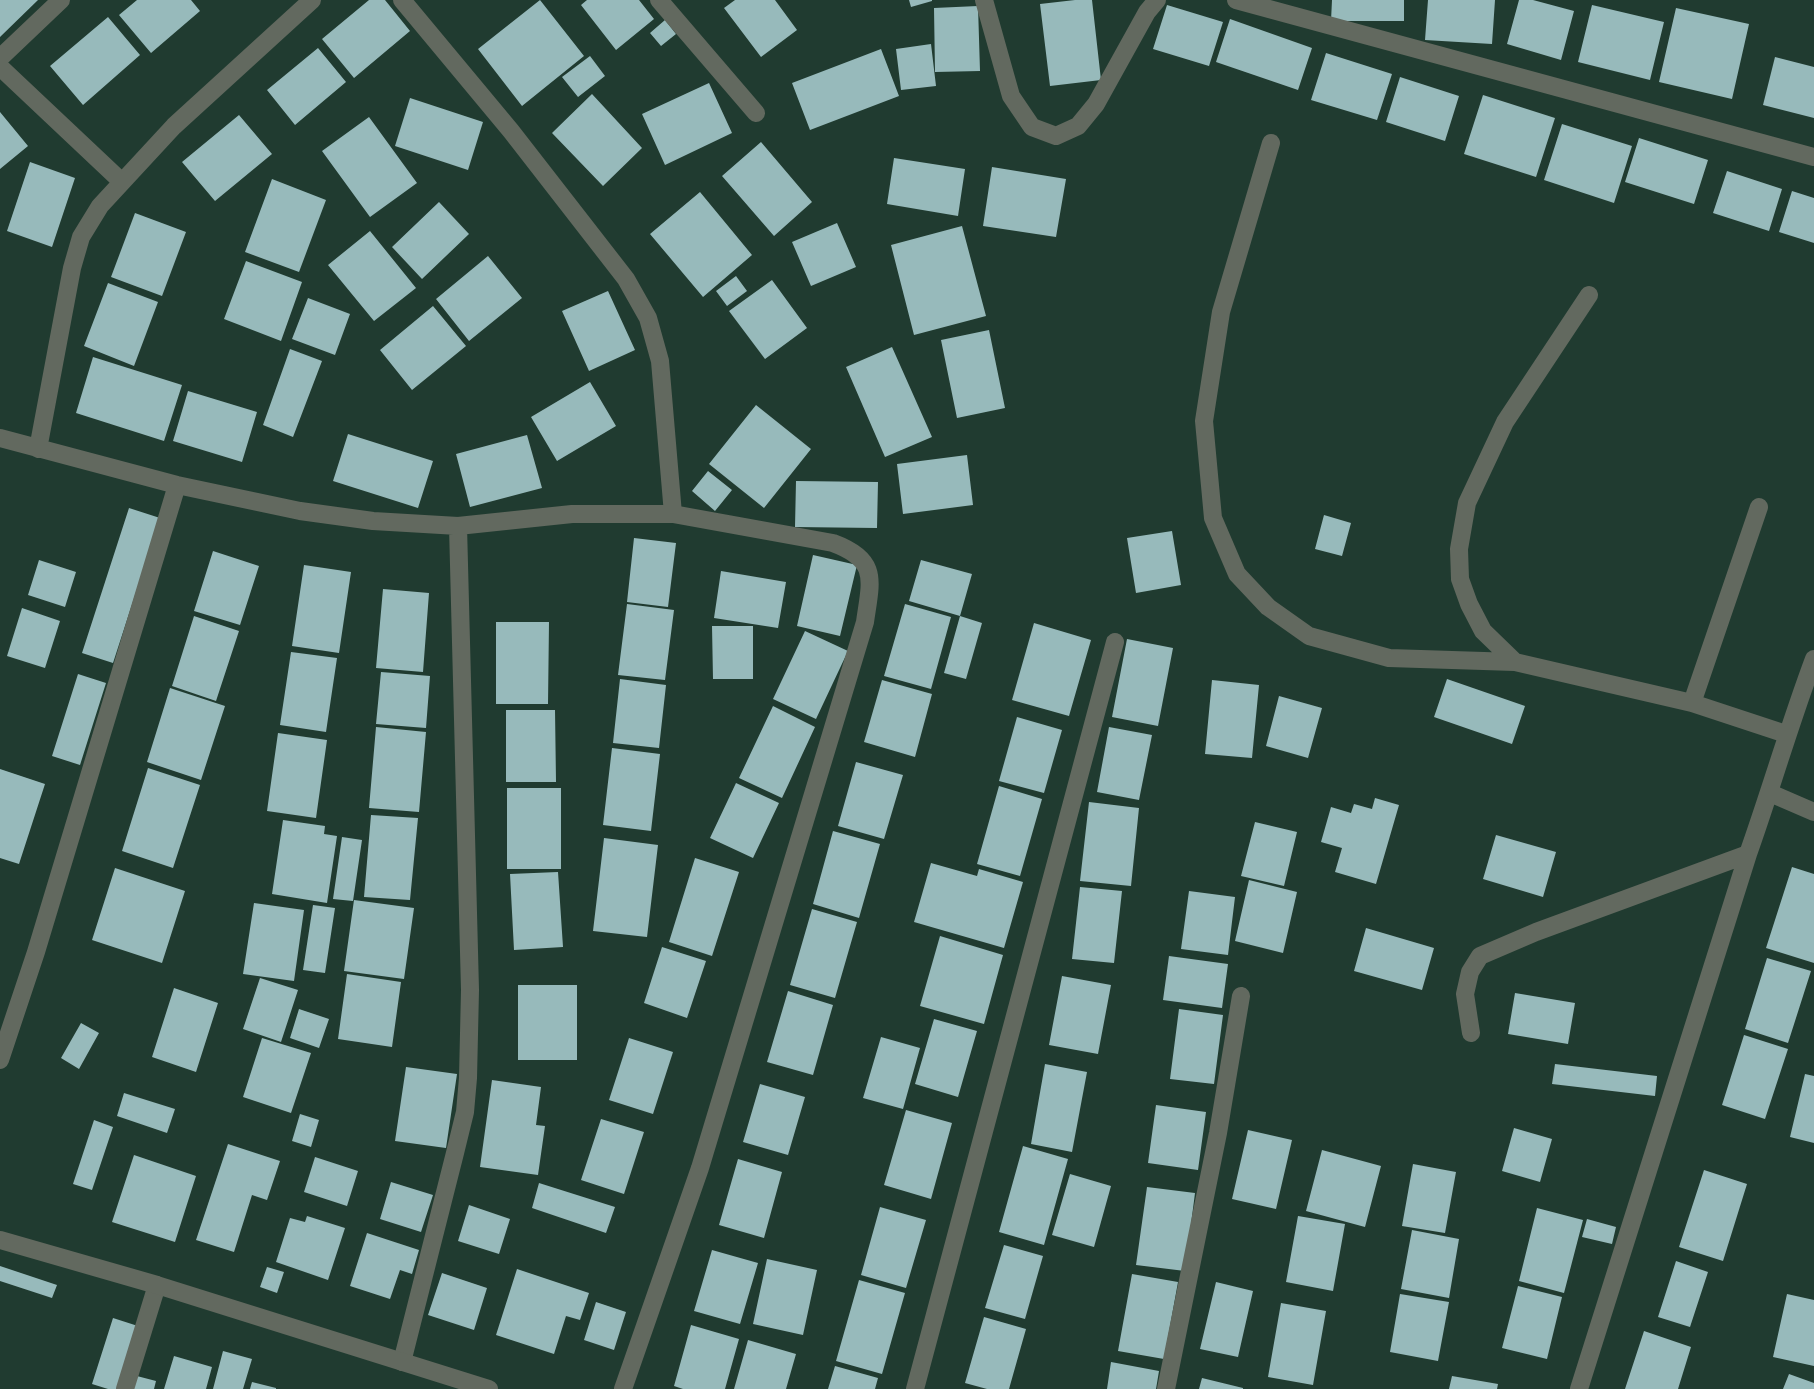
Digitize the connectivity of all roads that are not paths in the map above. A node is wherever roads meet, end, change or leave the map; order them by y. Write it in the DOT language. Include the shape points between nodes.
graph roads {
  1 [pos="61,0"];
  2 [pos="312,0"];
  3 [pos="402,0"];
  4 [pos="659,0"];
  5 [pos="984,0"];
  6 [pos="1157,0"];
  7 [pos="1236,0"];
  8 [pos="0,58"];
  9 [pos="0,67"];
  10 [pos="755,113"];
  11 [pos="1271,144"];
  12 [pos="1814,157"];
  13 [pos="121,182"];
  14 [pos="1589,295"];
  15 [pos="0,439"];
  16 [pos="38,449"];
  17 [pos="177,485"];
  18 [pos="1759,507"];
  19 [pos="673,513"];
  20 [pos="458,526"];
  21 [pos="1115,642"];
  22 [pos="1814,659"];
  23 [pos="1515,662"];
  24 [pos="1692,703"];
  25 [pos="1786,734"];
  26 [pos="1770,793"];
  27 [pos="1814,812"];
  28 [pos="1748,855"];
  29 [pos="1241,996"];
  30 [pos="1471,1033"];
  31 [pos="0,1060"];
  32 [pos="0,1240"];
  33 [pos="157,1284"];
  34 [pos="402,1362"];
  35 [pos="125,1389"];
  36 [pos="489,1389"];
  37 [pos="623,1389"];
  38 [pos="915,1389"];
  39 [pos="1166,1389"];
  40 [pos="1579,1389"];
  1 -- 8 [label="street"];
  2 -- 13 [label="street" via="174,125"];
  3 -- 19 [label="street" via="618,268 648,317 660,361"];
  4 -- 10 [label="street"];
  5 -- 6 [label="street" via="1011,96 1032,127 1056,135 1078,126 1096,104"];
  7 -- 12 [label="street"];
  9 -- 13 [label="street"];
  11 -- 23 [label="street" via="1220,312 1204,421 1213,517 1237,575 1268,607 1309,636 1389,658"];
  13 -- 16 [label="street" via="81,237"];
  14 -- 23 [label="street" via="1505,422 1467,503 1459,549 1460,579 1483,631"];
  15 -- 16 [label="street"];
  16 -- 17 [label="street"];
  17 -- 20 [label="street" via="300,511"];
  17 -- 31 [label="street"];
  18 -- 24 [label="street"];
  19 -- 20 [label="street" via="572,514"];
  19 -- 37 [label="street" via="852,550 867,564 870,589 865,622 700,1168"];
  20 -- 34 [label="street" via="470,990 468,1078 465,1112"];
  21 -- 38 [label="street"];
  22 -- 25 [label="street"];
  23 -- 24 [label="street"];
  24 -- 25 [label="street"];
  25 -- 26 [label="street"];
  26 -- 27 [label="street"];
  26 -- 28 [label="street"];
  28 -- 30 [label="street" via="1480,956 1465,994"];
  28 -- 40 [label="street"];
  29 -- 39 [label="street"];
  32 -- 33 [label="street"];
  33 -- 34 [label="street"];
  33 -- 35 [label="street"];
  34 -- 36 [label="street"];
}
